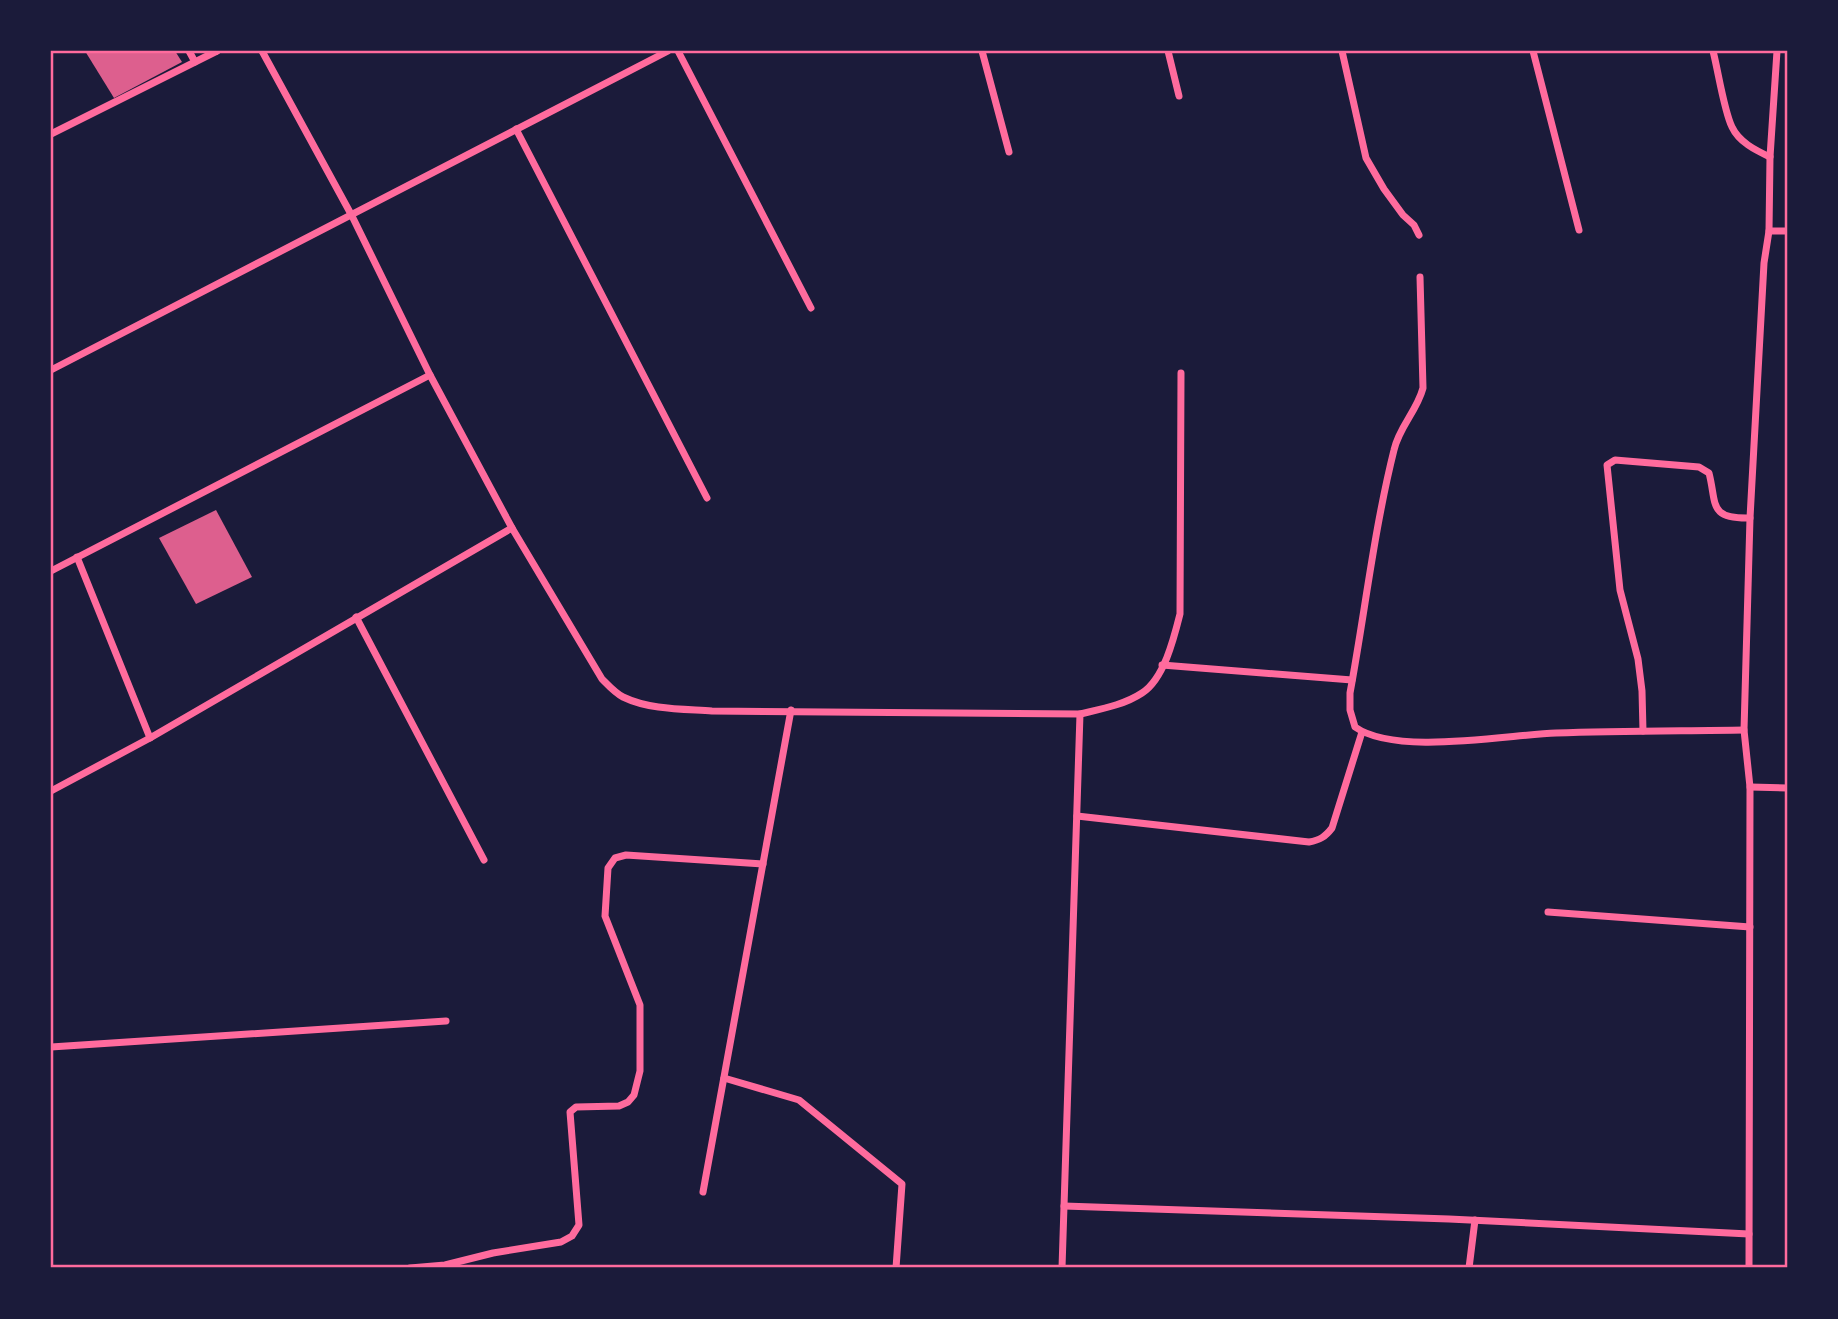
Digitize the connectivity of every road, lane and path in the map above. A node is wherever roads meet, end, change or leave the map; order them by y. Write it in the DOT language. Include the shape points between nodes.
graph roads {
  1 [pos="189,51"];
  2 [pos="217,51"];
  3 [pos="262,51"];
  4 [pos="668,51"];
  5 [pos="678,51"];
  6 [pos="982,51"];
  7 [pos="1168,51"];
  8 [pos="1342,51"];
  9 [pos="1533,51"];
  10 [pos="1713,51"];
  11 [pos="1777,51"];
  12 [pos="195,62"];
  13 [pos="1179,96"];
  14 [pos="516,130"];
  15 [pos="51,134"];
  16 [pos="1009,152"];
  17 [pos="1770,157"];
  18 [pos="352,216"];
  19 [pos="1579,230"];
  20 [pos="1769,231"];
  21 [pos="1787,231"];
  22 [pos="1419,235"];
  23 [pos="1420,277"];
  24 [pos="811,308"];
  25 [pos="51,370"];
  26 [pos="1181,373"];
  27 [pos="430,375"];
  28 [pos="707,498"];
  29 [pos="1750,518"];
  30 [pos="512,528"];
  31 [pos="77,557"];
  32 [pos="51,570"];
  33 [pos="356,617"];
  34 [pos="1162,665"];
  35 [pos="1352,680"];
  36 [pos="791,710"];
  37 [pos="1080,714"];
  38 [pos="1744,730"];
  39 [pos="1643,731"];
  40 [pos="1362,732"];
  41 [pos="150,738"];
  42 [pos="1750,787"];
  43 [pos="1787,788"];
  44 [pos="51,792"];
  45 [pos="1077,816"];
  46 [pos="484,860"];
  47 [pos="763,864"];
  48 [pos="1548,912"];
  49 [pos="1749,927"];
  50 [pos="446,1020"];
  51 [pos="51,1048"];
  52 [pos="724,1078"];
  53 [pos="703,1192"];
  54 [pos="1064,1206"];
  55 [pos="1475,1220"];
  56 [pos="1749,1234"];
  57 [pos="410,1268"];
  58 [pos="896,1268"];
  59 [pos="1062,1268"];
  60 [pos="1469,1268"];
  61 [pos="1749,1268"];
  1 -- 12 [label="street"];
  2 -- 12 [label="street"];
  3 -- 18 [label="street"];
  4 -- 14 [label="street"];
  5 -- 24 [label="street"];
  6 -- 16 [label="street"];
  7 -- 13 [label="street"];
  8 -- 22 [label="street" via="1366,158"];
  9 -- 19 [label="street"];
  10 -- 17 [label="street" via="1731,126 1753,149"];
  11 -- 17 [label="street"];
  12 -- 15 [label="street"];
  14 -- 18 [label="street"];
  14 -- 28 [label="street"];
  17 -- 20 [label="street"];
  18 -- 25 [label="street"];
  18 -- 27 [label="street"];
  20 -- 21 [label="street"];
  20 -- 29 [label="street"];
  23 -- 35 [label="street" via="1423,388 1394,447"];
  26 -- 34 [label="street" via="1180,614"];
  27 -- 30 [label="street"];
  27 -- 31 [label="street"];
  29 -- 38 [label="street"];
  29 -- 39 [label="street" via="1733,518 1713,504 1709,473 1699,467 1615,460 1607,465 1620,590 1643,691"];
  30 -- 33 [label="street"];
  30 -- 36 [label="street" via="601,679 621,696 674,709"];
  31 -- 32 [label="street"];
  31 -- 41 [label="street"];
  33 -- 41 [label="street"];
  33 -- 46 [label="street"];
  34 -- 35 [label="street"];
  34 -- 37 [label="street" via="1145,691"];
  35 -- 40 [label="street" via="1351,717"];
  36 -- 37 [label="street"];
  36 -- 47 [label="street"];
  37 -- 45 [label="street"];
  38 -- 39 [label="street"];
  38 -- 42 [label="street"];
  39 -- 40 [label="street" via="1399,741"];
  40 -- 45 [label="street" via="1332,828 1318,840"];
  41 -- 44 [label="street"];
  42 -- 43 [label="street"];
  42 -- 49 [label="street"];
  45 -- 54 [label="street"];
  47 -- 52 [label="street"];
  47 -- 57 [label="street" via="615,858 608,868 605,916 640,1005 640,1071 628,1102 576,1107 570,1112 579,1225 561,1242"];
  48 -- 49 [label="street"];
  49 -- 56 [label="street"];
  50 -- 51 [label="street"];
  52 -- 53 [label="street"];
  52 -- 58 [label="street" via="799,1100 902,1184"];
  54 -- 55 [label="street"];
  54 -- 59 [label="street"];
  55 -- 56 [label="street"];
  55 -- 60 [label="street"];
  56 -- 61 [label="street"];
}
